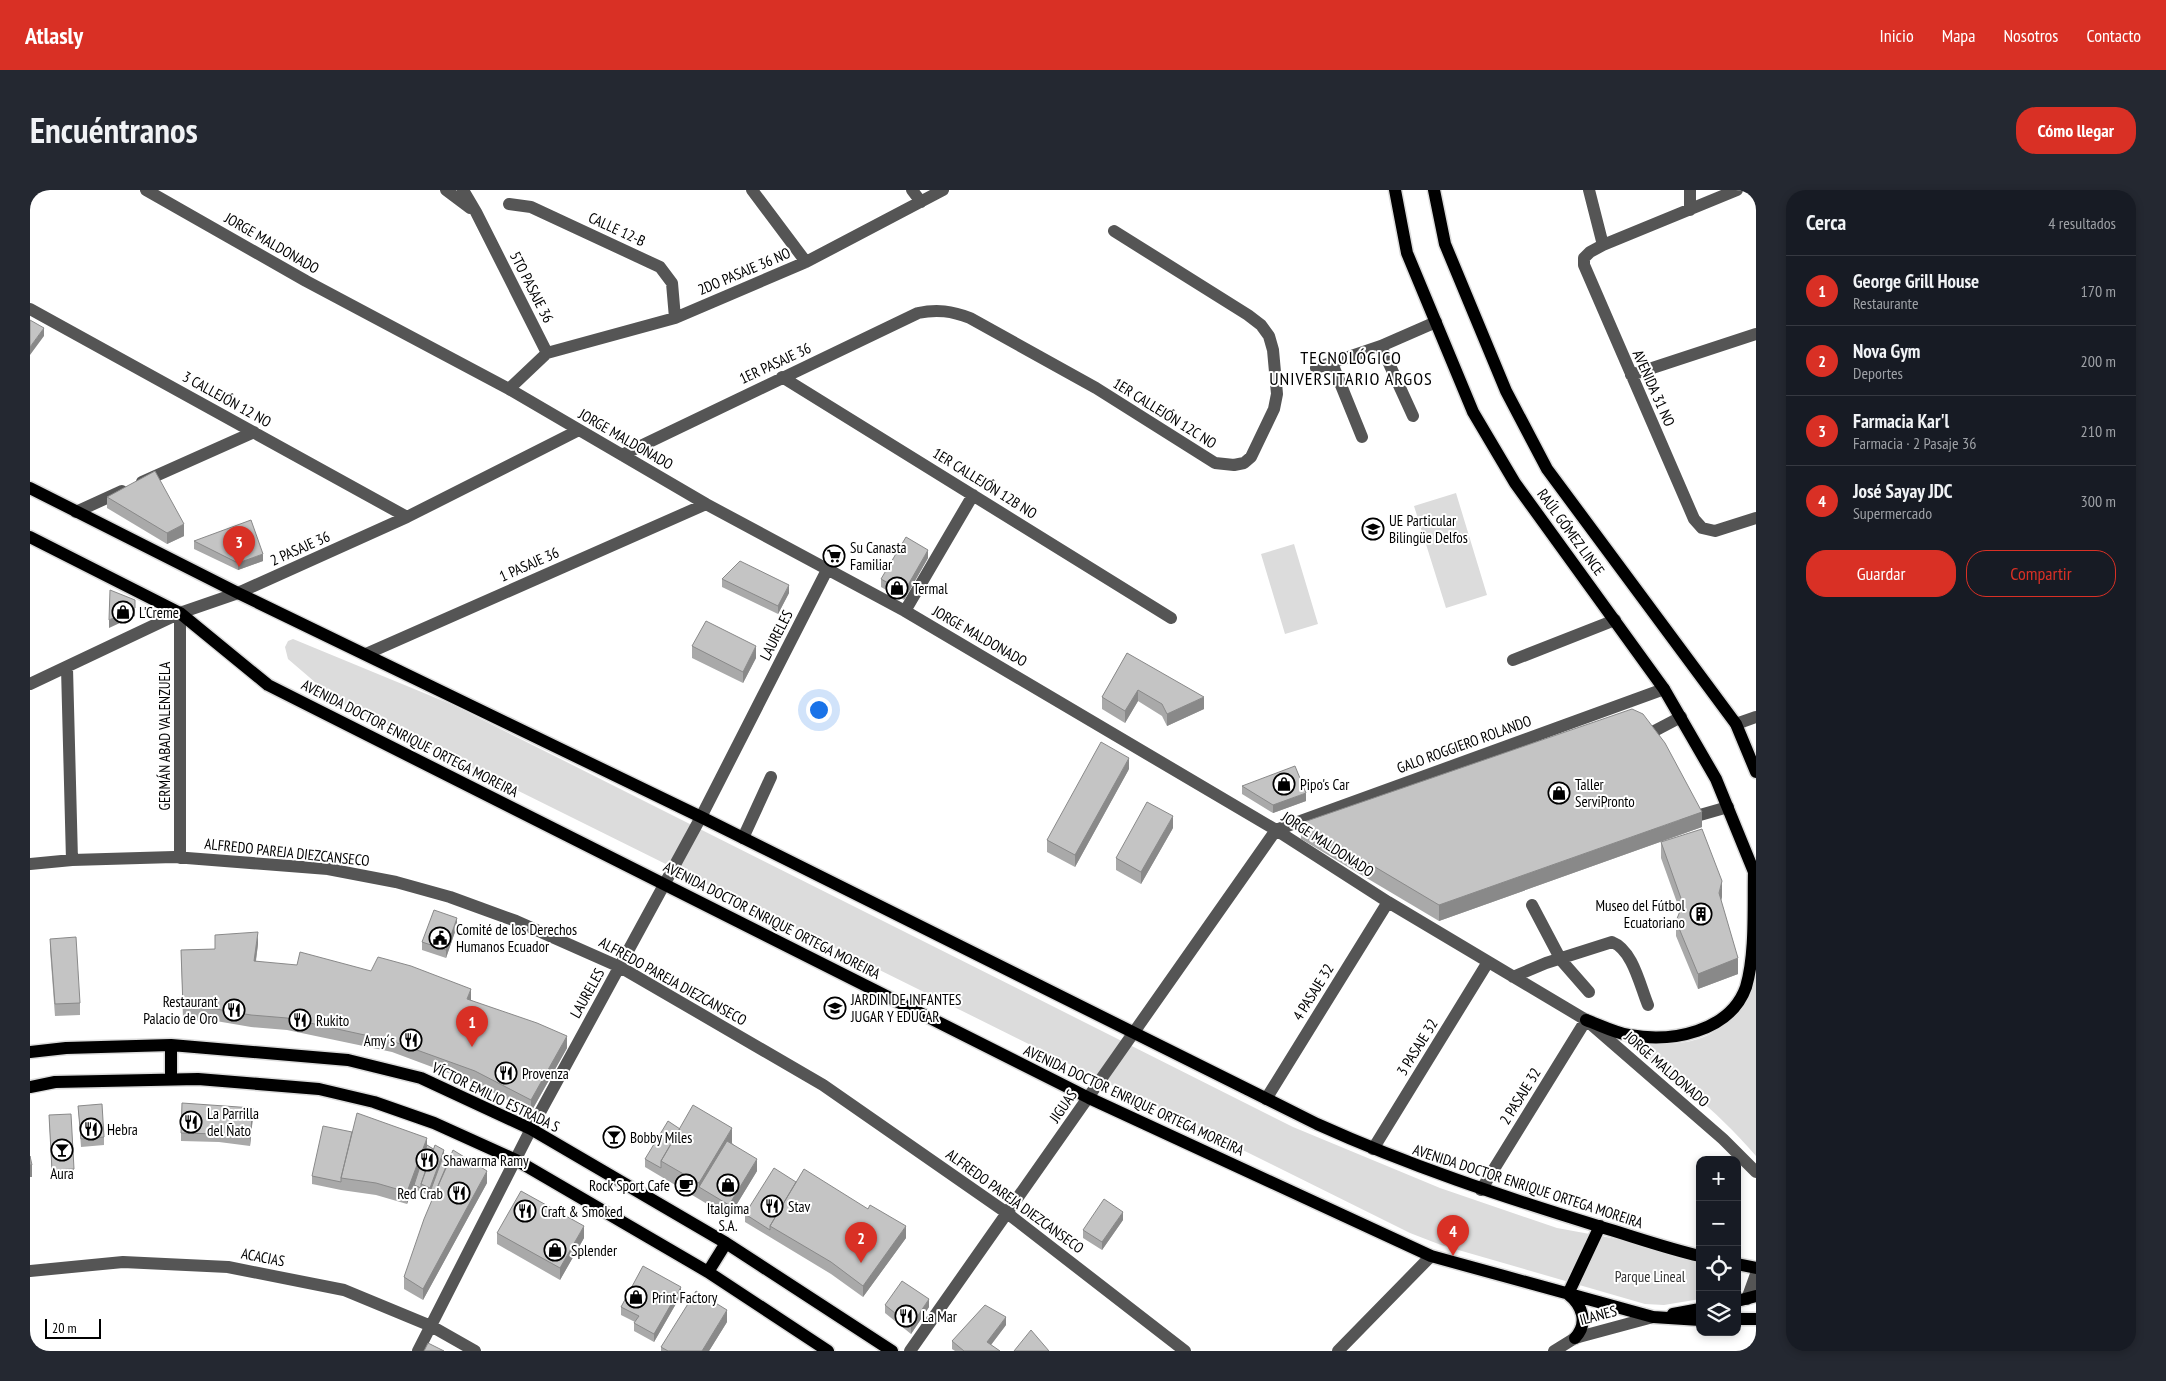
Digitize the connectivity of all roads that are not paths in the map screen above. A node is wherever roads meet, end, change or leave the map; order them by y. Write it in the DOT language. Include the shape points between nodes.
graph roads {
  1 [pos="146,190"];
  2 [pos="446,190"];
  3 [pos="463,190"];
  4 [pos="752,190"];
  5 [pos="912,190"];
  6 [pos="942,190"];
  7 [pos="1395,190"];
  8 [pos="1434,190"];
  9 [pos="1589,190"];
  10 [pos="1690,190"];
  11 [pos="1737,190"];
  12 [pos="921,202"];
  13 [pos="509,204"];
  14 [pos="1690,210"];
  15 [pos="476,212"];
  16 [pos="1114,231"];
  17 [pos="1603,245"];
  18 [pos="806,262"];
  19 [pos="30,309"];
  20 [pos="944,310"];
  21 [pos="676,318"];
  22 [pos="1436,322"];
  23 [pos="1756,334"];
  24 [pos="1381,346"];
  25 [pos="546,353"];
  26 [pos="1332,363"];
  27 [pos="1316,368"];
  28 [pos="1631,375"];
  29 [pos="782,377"];
  30 [pos="509,389"];
  31 [pos="1413,416"];
  32 [pos="579,430"];
  33 [pos="254,432"];
  34 [pos="1362,437"];
  35 [pos="622,454"];
  36 [pos="30,488"];
  37 [pos="973,495"];
  38 [pos="706,504"];
  39 [pos="76,512"];
  40 [pos="407,518"];
  41 [pos="1756,518"];
  42 [pos="30,537"];
  43 [pos="827,570"];
  44 [pos="238,593"];
  45 [pos="905,611"];
  46 [pos="180,614"];
  47 [pos="1171,618"];
  48 [pos="1615,620"];
  49 [pos="366,654"];
  50 [pos="1513,660"];
  51 [pos="67,668"];
  52 [pos="30,684"];
  53 [pos="1664,689"];
  54 [pos="1756,716"];
  55 [pos="1681,717"];
  56 [pos="1577,720"];
  57 [pos="1736,724"];
  58 [pos="1582,735"];
  59 [pos="1632,742"];
  60 [pos="1756,772"];
  61 [pos="771,777"];
  62 [pos="1728,807"];
  63 [pos="701,817"];
  64 [pos="1674,823"];
  65 [pos="1276,830"];
  66 [pos="743,838"];
  67 [pos="180,858"];
  68 [pos="72,860"];
  69 [pos="30,864"];
  70 [pos="1755,874"];
  71 [pos="665,884"];
  72 [pos="1388,902"];
  73 [pos="1532,905"];
  74 [pos="1561,960"];
  75 [pos="1488,962"];
  76 [pos="620,967"];
  77 [pos="1513,977"];
  78 [pos="1589,992"];
  79 [pos="1648,1005"];
  80 [pos="1586,1020"];
  81 [pos="1134,1032"];
  82 [pos="171,1045"];
  83 [pos="30,1052"];
  84 [pos="171,1079"];
  85 [pos="30,1086"];
  86 [pos="1089,1098"];
  87 [pos="1266,1100"];
  88 [pos="531,1129"];
  89 [pos="1373,1149"];
  90 [pos="516,1160"];
  91 [pos="1756,1172"];
  92 [pos="1481,1190"];
  93 [pos="1007,1213"];
  94 [pos="1600,1226"];
  95 [pos="726,1242"];
  96 [pos="1696,1255"];
  97 [pos="1431,1256"];
  98 [pos="1741,1265"];
  99 [pos="1756,1268"];
  100 [pos="30,1271"];
  101 [pos="708,1272"];
  102 [pos="1756,1274"];
  103 [pos="1568,1294"];
  104 [pos="1747,1299"];
  105 [pos="1696,1310"];
  106 [pos="1653,1317"];
  107 [pos="1741,1319"];
  108 [pos="1756,1319"];
  109 [pos="1696,1320"];
  110 [pos="430,1326"];
  111 [pos="1575,1338"];
  112 [pos="418,1351"];
  113 [pos="475,1351"];
  114 [pos="828,1351"];
  115 [pos="892,1351"];
  116 [pos="910,1351"];
  117 [pos="1185,1351"];
  118 [pos="1338,1351"];
  119 [pos="1554,1351"];
  1 -- 30 [label="street, JORGE MALDONADO" via="306,281"];
  2 -- 15 [label="street"];
  3 -- 15 [label="street, 5TO PASAJE 36"];
  4 -- 18 [label="street"];
  5 -- 12 [label="street"];
  6 -- 12 [label="street, 2DO PASAJE 36 NO"];
  7 -- 22 [label="main road, RAÚL GÓMEZ LINCE" via="1407,253"];
  8 -- 57 [label="main road, RAÚL GÓMEZ LINCE" via="1449,253 1506,391 1547,468"];
  9 -- 17 [label="street"];
  10 -- 14 [label="street"];
  11 -- 14 [label="street"];
  12 -- 18 [label="street, 2DO PASAJE 36 NO"];
  13 -- 21 [label="street, CALLE 12-B" via="530,207 660,267 672,283"];
  14 -- 17 [label="street"];
  15 -- 25 [label="street, 5TO PASAJE 36"];
  16 -- 20 [label="street, 1ER CALLEJÓN 12C NO" via="1261,324 1269,336 1277,377 1274,409 1252,457 1244,463 1215,463 1096,388 970,318"];
  17 -- 28 [label="street, AVENIDA 31 NO" via="1584,258 1584,265"];
  18 -- 21 [label="street, 2DO PASAJE 36 NO"];
  19 -- 33 [label="street, 3 CALLEJÓN 12 NO"];
  20 -- 29 [label="street, 1ER PASAJE 36" via="918,313"];
  21 -- 25 [label="street, 2DO PASAJE 36 NO"];
  22 -- 24 [label="street"];
  22 -- 48 [label="main road, RAÚL GÓMEZ LINCE" via="1473,412 1515,483"];
  23 -- 28 [label="street"];
  24 -- 26 [label="street"];
  24 -- 31 [label="street"];
  25 -- 30 [label="street"];
  26 -- 27 [label="street"];
  26 -- 34 [label="street"];
  28 -- 41 [label="street, AVENIDA 31 NO" via="1694,519 1702,528 1715,531"];
  29 -- 35 [label="street, 1ER PASAJE 36"];
  29 -- 37 [label="street, 1ER CALLEJÓN 12B NO"];
  30 -- 32 [label="street, JORGE MALDONADO"];
  32 -- 35 [label="street, JORGE MALDONADO"];
  32 -- 40 [label="street, 2 PASAJE 36"];
  33 -- 39 [label="street"];
  33 -- 40 [label="street, 3 CALLEJÓN 12 NO"];
  35 -- 38 [label="street, JORGE MALDONADO"];
  36 -- 39 [label="main road, AVENIDA DOCTOR ENRIQUE ORTEGA MOREIRA"];
  37 -- 45 [label="street"];
  37 -- 47 [label="street, 1ER CALLEJÓN 12B NO"];
  38 -- 43 [label="street, JORGE MALDONADO"];
  38 -- 49 [label="street, 1 PASAJE 36"];
  39 -- 44 [label="main road, AVENIDA DOCTOR ENRIQUE ORTEGA MOREIRA"];
  40 -- 44 [label="street, 2 PASAJE 36"];
  42 -- 46 [label="main road, AVENIDA DOCTOR ENRIQUE ORTEGA MOREIRA"];
  43 -- 45 [label="street, JORGE MALDONADO"];
  43 -- 63 [label="street, LAURELES"];
  44 -- 46 [label="street, 2 PASAJE 36"];
  44 -- 49 [label="main road, AVENIDA DOCTOR ENRIQUE ORTEGA MOREIRA"];
  45 -- 65 [label="street, JORGE MALDONADO"];
  46 -- 51 [label="street, 2 PASAJE 36"];
  46 -- 67 [label="street, GERMÁN ABAD VALENZUELA"];
  46 -- 71 [label="main road, AVENIDA DOCTOR ENRIQUE ORTEGA MOREIRA" via="268,684"];
  48 -- 50 [label="street"];
  48 -- 53 [label="main road, RAÚL GÓMEZ LINCE"];
  49 -- 63 [label="main road, AVENIDA DOCTOR ENRIQUE ORTEGA MOREIRA"];
  51 -- 52 [label="street, 2 PASAJE 36"];
  51 -- 68 [label="street"];
  53 -- 55 [label="main road, RAÚL GÓMEZ LINCE"];
  53 -- 56 [label="street, GALO ROGGIERO ROLANDO"];
  54 -- 57 [label="street"];
  55 -- 59 [label="street"];
  55 -- 62 [label="main road, RAÚL GÓMEZ LINCE"];
  56 -- 58 [label="street"];
  56 -- 65 [label="street, GALO ROGGIERO ROLANDO"];
  57 -- 60 [label="main road, RAÚL GÓMEZ LINCE"];
  61 -- 66 [label="street"];
  62 -- 64 [label="street"];
  62 -- 70 [label="main road, RAÚL GÓMEZ LINCE"];
  63 -- 66 [label="main road, AVENIDA DOCTOR ENRIQUE ORTEGA MOREIRA"];
  63 -- 71 [label="street, LAURELES"];
  65 -- 72 [label="street, JORGE MALDONADO"];
  65 -- 81 [label="street, JIGUAS"];
  66 -- 81 [label="main road, AVENIDA DOCTOR ENRIQUE ORTEGA MOREIRA"];
  67 -- 68 [label="street, ALFREDO PAREJA DIEZCANSECO"];
  67 -- 76 [label="street, ALFREDO PAREJA DIEZCANSECO" via="328,869 396,882 516,920"];
  68 -- 69 [label="street, ALFREDO PAREJA DIEZCANSECO"];
  70 -- 80 [label="main road" via="1752,964 1746,988 1724,1016 1689,1034 1659,1038 1628,1035"];
  71 -- 76 [label="street, LAURELES"];
  71 -- 86 [label="main road, AVENIDA DOCTOR ENRIQUE ORTEGA MOREIRA"];
  72 -- 75 [label="street, JORGE MALDONADO"];
  72 -- 87 [label="street, 4 PASAJE 32"];
  73 -- 74 [label="street"];
  74 -- 77 [label="street"];
  74 -- 78 [label="street"];
  74 -- 79 [label="street" via="1612,942 1622,946"];
  75 -- 77 [label="street, JORGE MALDONADO"];
  75 -- 89 [label="street, 3 PASAJE 32"];
  76 -- 88 [label="street, LAURELES"];
  76 -- 93 [label="street, ALFREDO PAREJA DIEZCANSECO" via="823,1085"];
  77 -- 80 [label="street, JORGE MALDONADO"];
  80 -- 91 [label="street, JORGE MALDONADO" via="1723,1139"];
  80 -- 92 [label="street, 2 PASAJE 32"];
  81 -- 86 [label="street, JIGUAS"];
  81 -- 87 [label="main road, AVENIDA DOCTOR ENRIQUE ORTEGA MOREIRA"];
  82 -- 83 [label="main road, VÍCTOR EMILIO ESTRADA S"];
  82 -- 84 [label="main road"];
  82 -- 88 [label="main road, VÍCTOR EMILIO ESTRADA S" via="348,1060 421,1078"];
  84 -- 85 [label="main road" via="55,1082"];
  84 -- 90 [label="main road" via="328,1091 374,1102 425,1120"];
  86 -- 93 [label="street, JIGUAS"];
  86 -- 97 [label="main road, AVENIDA DOCTOR ENRIQUE ORTEGA MOREIRA"];
  87 -- 89 [label="main road, AVENIDA DOCTOR ENRIQUE ORTEGA MOREIRA"];
  88 -- 90 [label="street, LAURELES"];
  88 -- 95 [label="main road, VÍCTOR EMILIO ESTRADA S"];
  89 -- 92 [label="main road, AVENIDA DOCTOR ENRIQUE ORTEGA MOREIRA"];
  90 -- 101 [label="main road"];
  90 -- 110 [label="street, LAURELES"];
  92 -- 94 [label="main road, AVENIDA DOCTOR ENRIQUE ORTEGA MOREIRA"];
  93 -- 116 [label="street, JIGUAS"];
  93 -- 117 [label="street, ALFREDO PAREJA DIEZCANSECO"];
  94 -- 96 [label="main road, AVENIDA DOCTOR ENRIQUE ORTEGA MOREIRA"];
  94 -- 103 [label="main road"];
  95 -- 101 [label="main road"];
  95 -- 115 [label="main road, VÍCTOR EMILIO ESTRADA S"];
  97 -- 103 [label="main road, AVENIDA DOCTOR ENRIQUE ORTEGA MOREIRA"];
  97 -- 118 [label="street"];
  98 -- 99 [label="main road"];
  100 -- 110 [label="street, ACACIAS" via="123,1262 228,1267 344,1290"];
  101 -- 114 [label="main road"];
  102 -- 104 [label="street"];
  103 -- 106 [label="main road, AVENIDA DOCTOR ENRIQUE ORTEGA MOREIRA"];
  103 -- 111 [label="main road" via="1578,1304 1582,1316 1582,1327"];
  105 -- 106 [label="main road"];
  106 -- 109 [label="main road, AVENIDA DOCTOR ENRIQUE ORTEGA MOREIRA"];
  106 -- 111 [label="street, ILANES"];
  107 -- 108 [label="main road"];
  110 -- 112 [label="street, LAURELES"];
  110 -- 113 [label="street, ACACIAS"];
  111 -- 119 [label="street, ILANES"];
}
